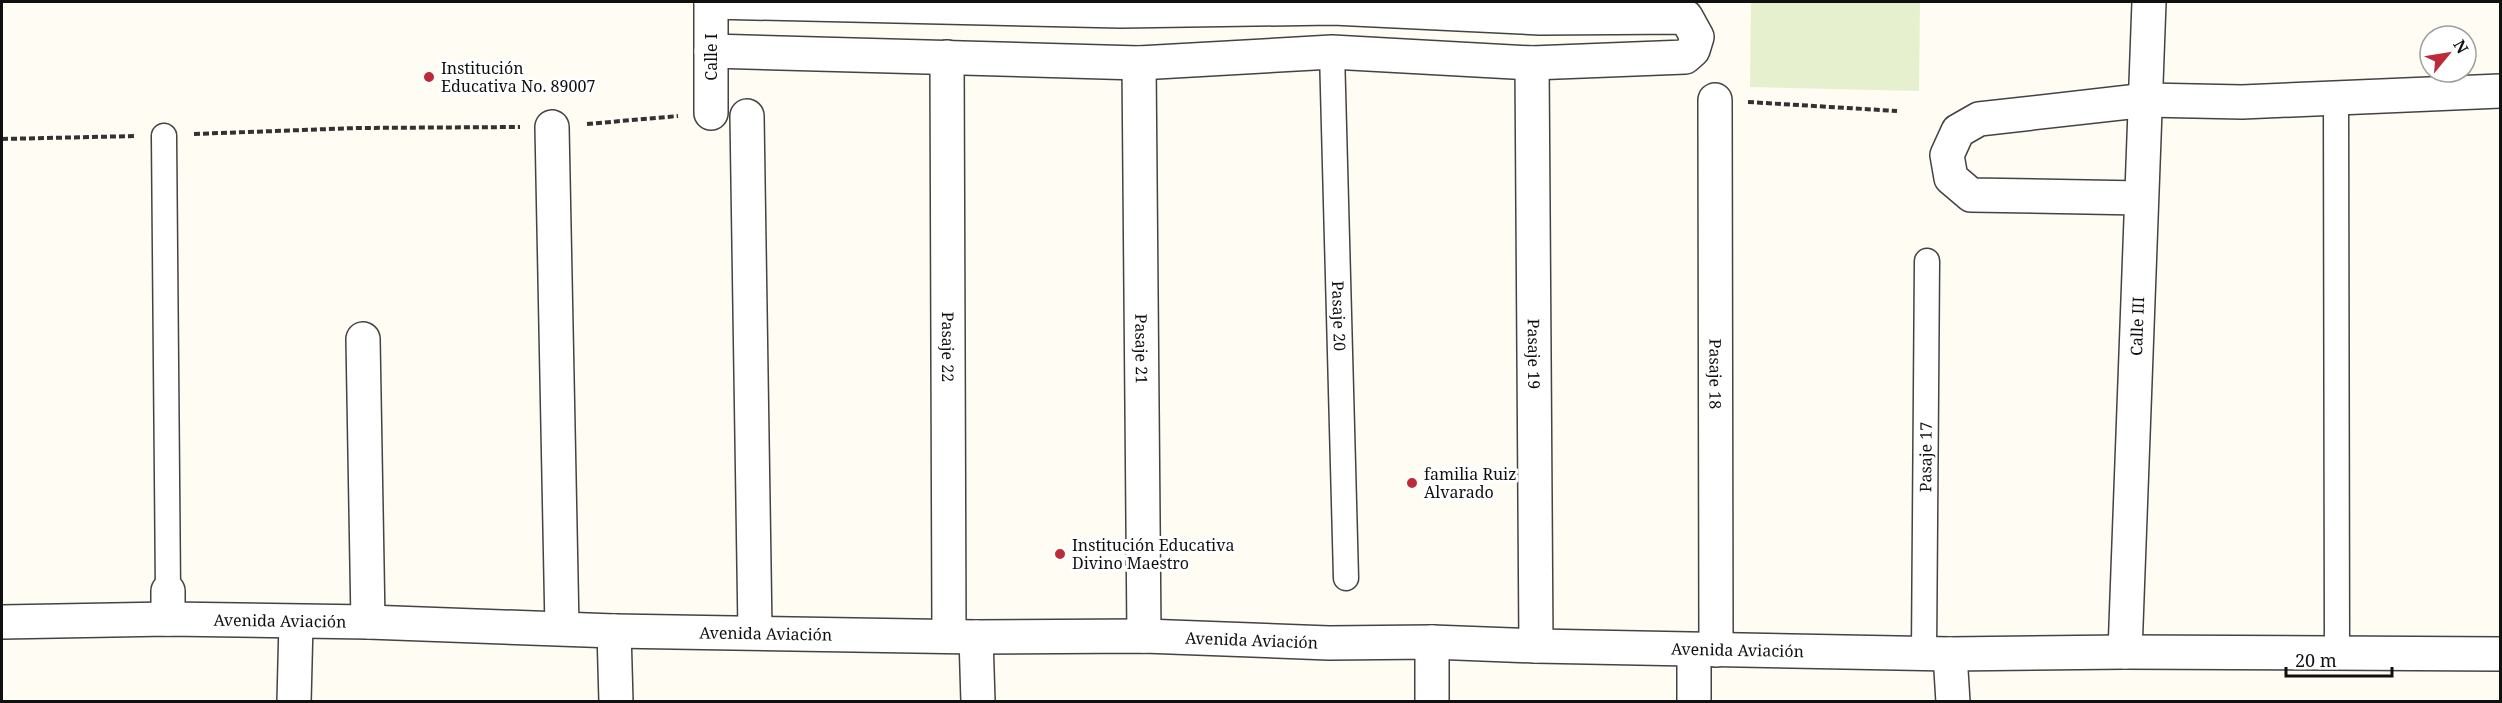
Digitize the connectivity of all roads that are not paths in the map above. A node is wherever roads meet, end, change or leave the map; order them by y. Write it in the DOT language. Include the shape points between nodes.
graph roads {
  1 [pos="711,2"];
  2 [pos="2149,2"];
  3 [pos="925,5"];
  4 [pos="1334,5"];
  5 [pos="1121,6"];
  6 [pos="1540,10"];
  7 [pos="711,51"];
  8 [pos="1332,52"];
  9 [pos="947,57"];
  10 [pos="1139,63"];
  11 [pos="1532,63"];
  12 [pos="2500,91"];
  13 [pos="2336,97"];
  14 [pos="1715,100"];
  15 [pos="2147,100"];
  16 [pos="711,113"];
  17 [pos="747,116"];
  18 [pos="552,127"];
  19 [pos="164,136"];
  20 [pos="2141,198"];
  21 [pos="1927,261"];
  22 [pos="363,339"];
  23 [pos="1346,578"];
  24 [pos="168,605"];
  25 [pos="2,622"];
  26 [pos="368,622"];
  27 [pos="296,623"];
  28 [pos="562,628"];
  29 [pos="614,631"];
  30 [pos="755,631"];
  31 [pos="963,636"];
  32 [pos="1144,636"];
  33 [pos="1432,642"];
  34 [pos="1536,646"];
  35 [pos="1705,650"];
  36 [pos="2125,652"];
  37 [pos="1937,653"];
  38 [pos="2337,653"];
  39 [pos="2500,654"];
  40 [pos="294,702"];
  41 [pos="616,702"];
  42 [pos="978,702"];
  43 [pos="1432,702"];
  44 [pos="1694,702"];
  45 [pos="1953,702"];
  1 -- 3 [label="street"];
  1 -- 7 [label="street, Calle I"];
  2 -- 15 [label="street, Calle III"];
  3 -- 5 [label="street"];
  4 -- 5 [label="street"];
  4 -- 6 [label="street"];
  4 -- 8 [label="street"];
  6 -- 11 [label="street" via="1686,17 1696,37 1693,50 1685,57"];
  7 -- 9 [label="street"];
  7 -- 16 [label="street, Calle I"];
  8 -- 10 [label="street"];
  8 -- 11 [label="street"];
  8 -- 23 [label="street, Pasaje 20"];
  9 -- 10 [label="street"];
  9 -- 31 [label="street, Pasaje 22"];
  10 -- 32 [label="street, Pasaje 21"];
  11 -- 34 [label="street, Pasaje 19"];
  12 -- 13 [label="street"];
  13 -- 15 [label="street" via="2242,102"];
  13 -- 38 [label="street"];
  14 -- 35 [label="street, Pasaje 18"];
  15 -- 20 [label="street, Calle III"];
  15 -- 20 [label="street" via="1979,118 1958,131 1947,155 1951,178 1971,195"];
  17 -- 30 [label="street"];
  18 -- 28 [label="street"];
  19 -- 24 [label="street"];
  20 -- 36 [label="street, Calle III"];
  21 -- 37 [label="street, Pasaje 17"];
  22 -- 26 [label="street"];
  24 -- 25 [label="street, Avenida Aviación"];
  24 -- 27 [label="street, Avenida Aviación"];
  26 -- 27 [label="street, Avenida Aviación"];
  26 -- 28 [label="street, Avenida Aviación"];
  27 -- 40 [label="street"];
  28 -- 29 [label="street, Avenida Aviación"];
  29 -- 30 [label="street, Avenida Aviación"];
  29 -- 41 [label="street"];
  30 -- 31 [label="street, Avenida Aviación"];
  31 -- 32 [label="street, Avenida Aviación"];
  31 -- 42 [label="street, Pasaje 22"];
  32 -- 33 [label="street, Avenida Aviación" via="1329,643"];
  33 -- 34 [label="street, Avenida Aviación"];
  33 -- 43 [label="street"];
  34 -- 35 [label="street, Avenida Aviación"];
  35 -- 37 [label="street, Avenida Aviación"];
  35 -- 44 [label="street, Pasaje 18"];
  36 -- 37 [label="street, Avenida Aviación"];
  36 -- 38 [label="street, Avenida Aviación"];
  37 -- 45 [label="street"];
  38 -- 39 [label="street, Avenida Aviación"];
}
